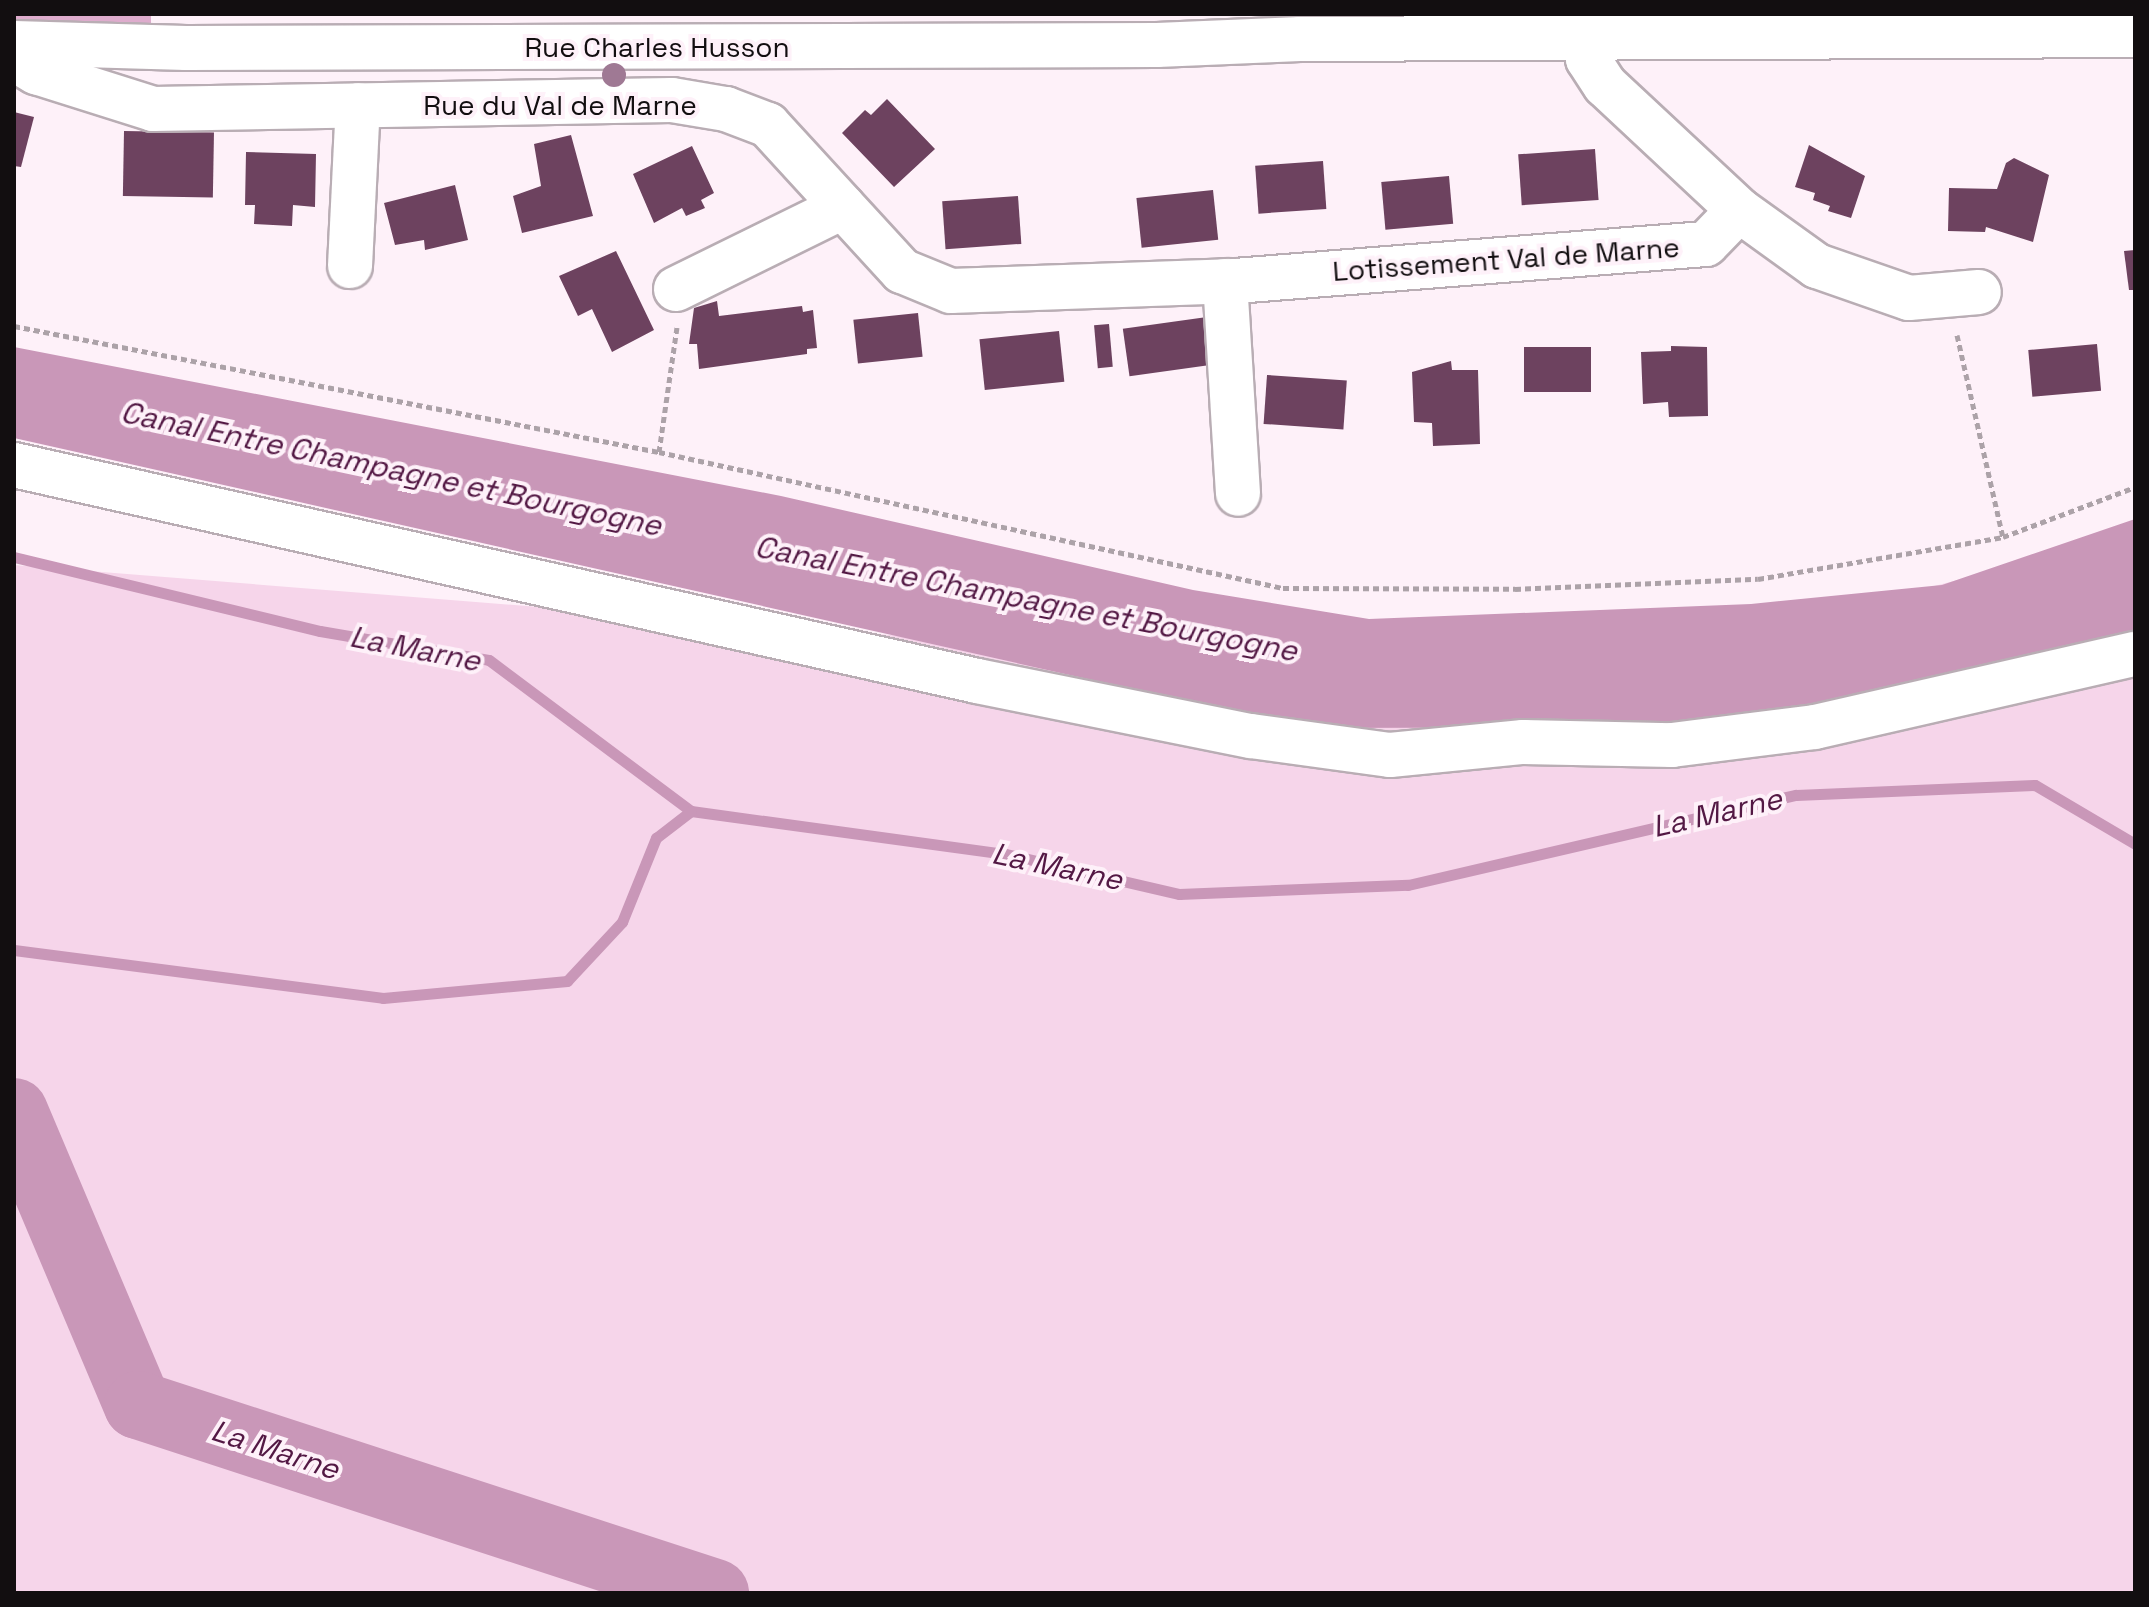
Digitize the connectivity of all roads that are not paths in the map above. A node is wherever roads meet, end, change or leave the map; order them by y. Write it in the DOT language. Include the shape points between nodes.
graph roads {
  1 [pos="796,30"];
  2 [pos="2135,35"];
  3 [pos="1588,38"];
  4 [pos="14,43"];
  5 [pos="14,59"];
  6 [pos="358,105"];
  7 [pos="843,207"];
  8 [pos="1739,210"];
  9 [pos="350,266"];
  10 [pos="1230,281"];
  11 [pos="676,289"];
  12 [pos="1963,293"];
  13 [pos="14,465"];
  14 [pos="1238,494"];
  15 [pos="2135,654"];
  1 -- 3 [label="street, Rue Charles Husson" via="1157,45"];
  1 -- 4 [label="street, Rue Charles Husson"];
  2 -- 3 [label="street, Rue Charles Husson"];
  3 -- 8 [label="street" via="1588,59 1605,85"];
  5 -- 6 [label="street, Rue du Val de Marne" via="36,72 153,109"];
  6 -- 7 [label="street, Rue du Val de Marne" via="672,100 726,109 768,125"];
  6 -- 9 [label="street"];
  7 -- 10 [label="street, Rue du Val de Marne" via="902,271 951,291"];
  7 -- 11 [label="street"];
  8 -- 10 [label="street, Lotissement Val de Marne" via="1706,244"];
  8 -- 12 [label="street" via="1817,266 1909,298"];
  10 -- 14 [label="street"];
  13 -- 15 [label="street" via="977,681 1251,736 1390,755 1523,742 1672,745 1815,727"];
}
